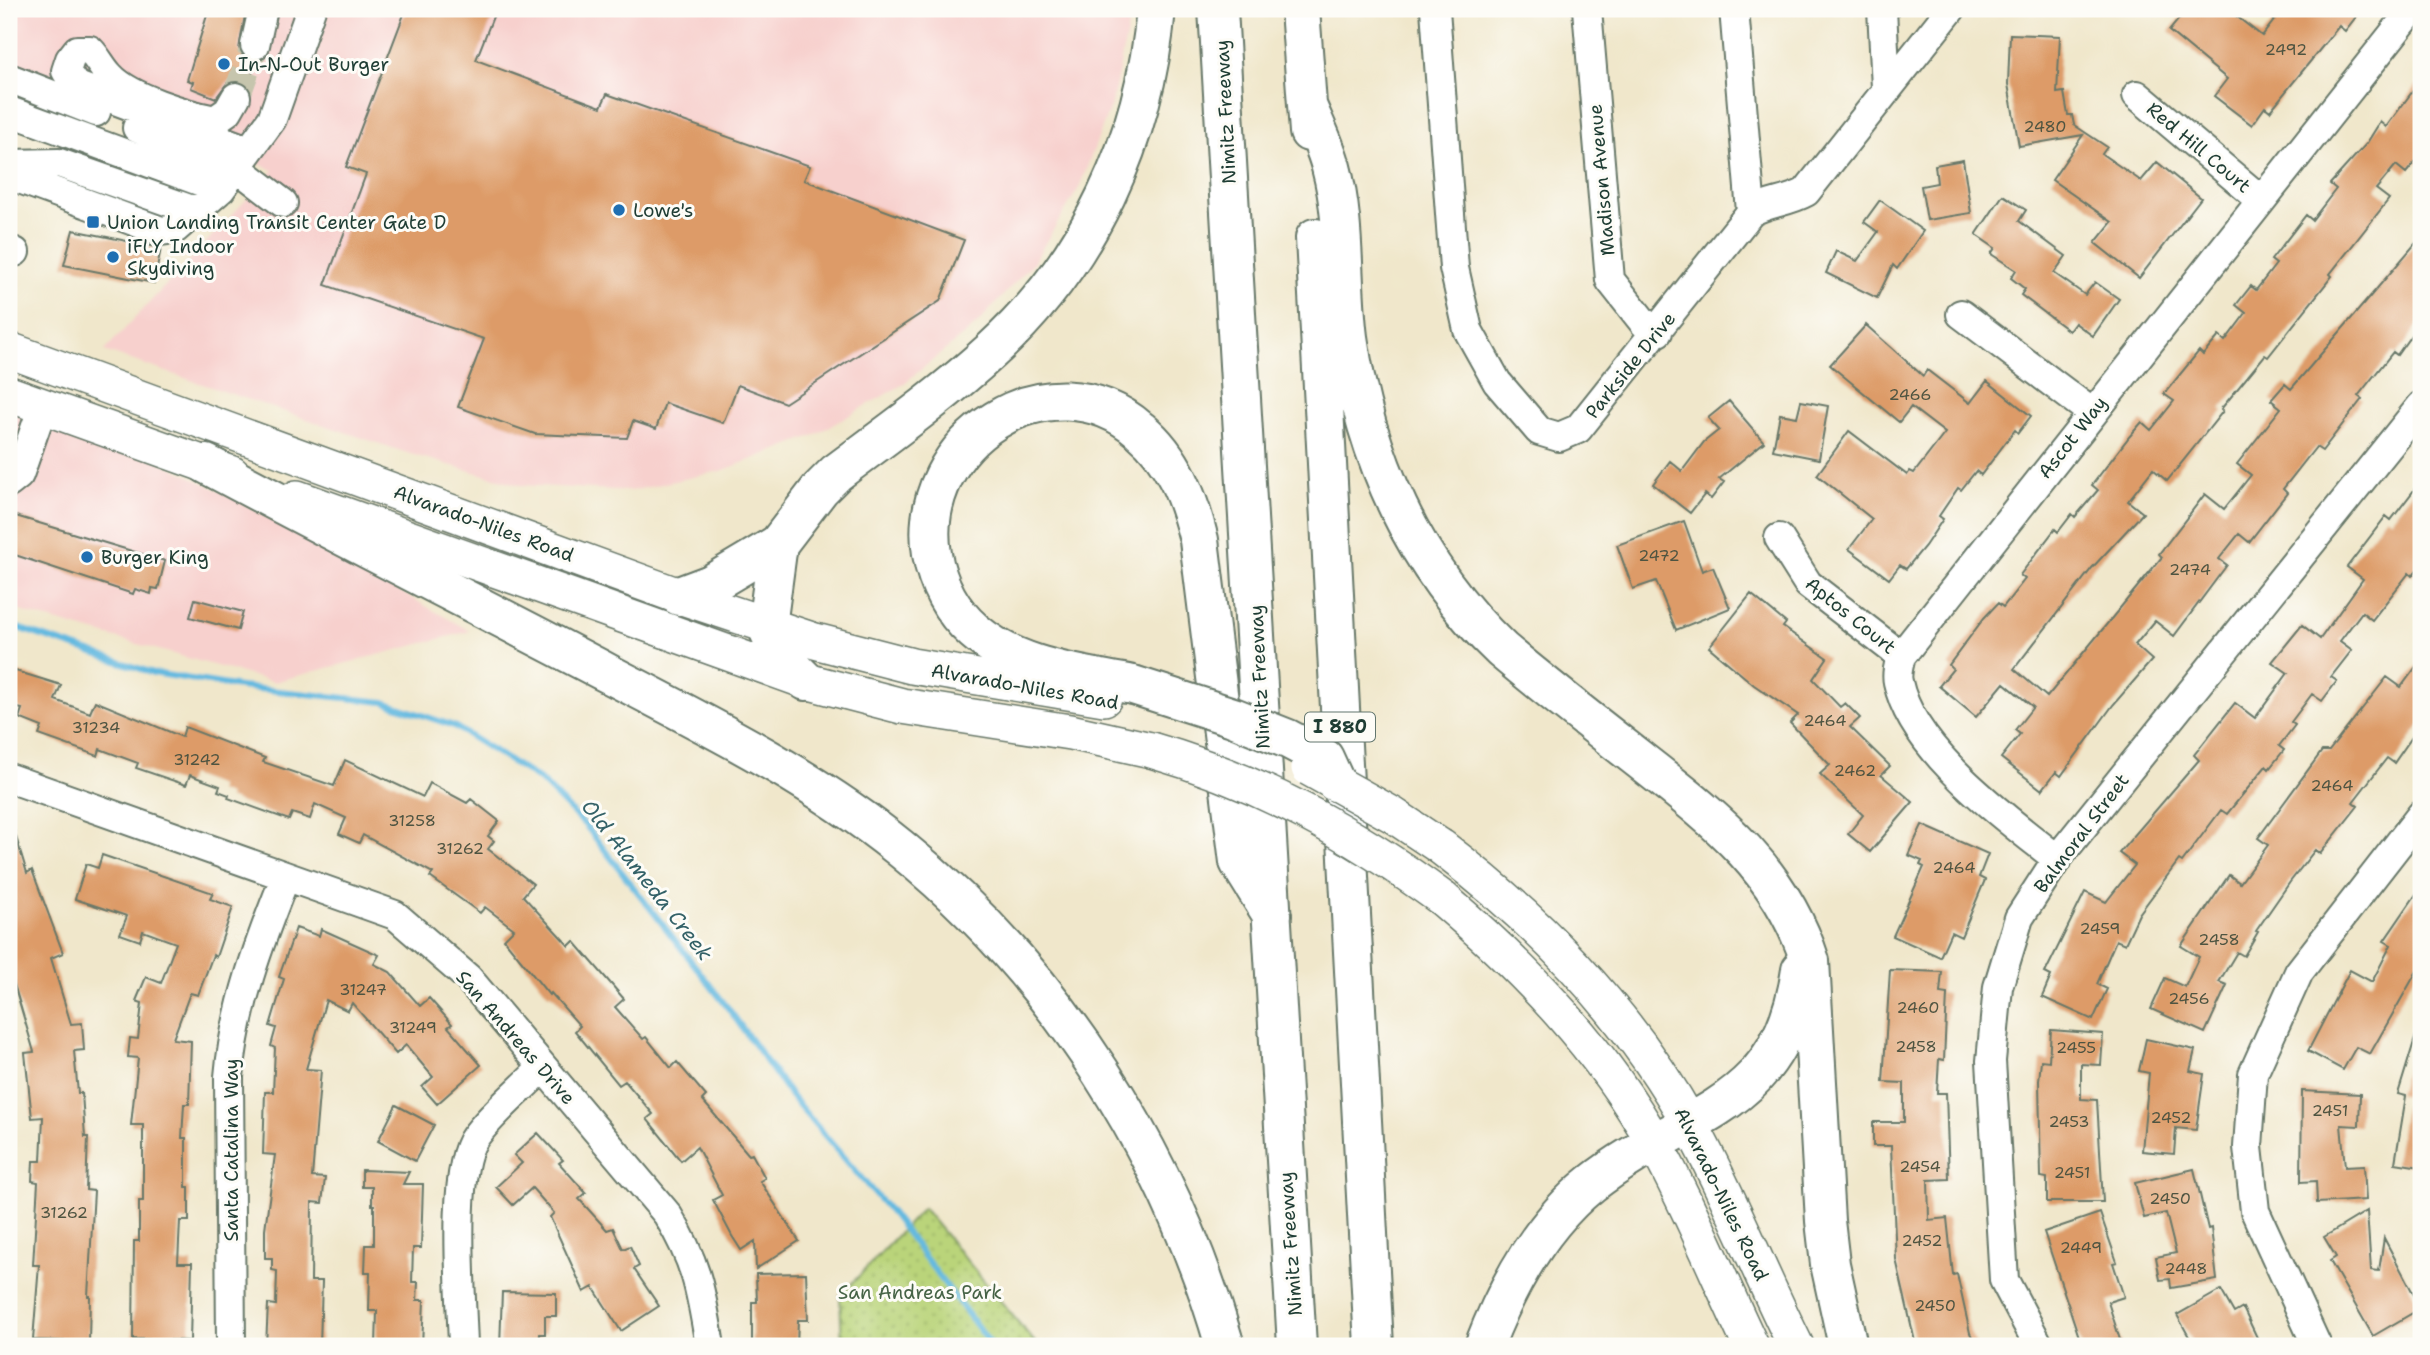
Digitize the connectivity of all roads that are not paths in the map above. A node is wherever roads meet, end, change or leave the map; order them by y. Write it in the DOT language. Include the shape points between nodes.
graph roads {
  1 [pos="263,9"];
  2 [pos="290,9"];
  3 [pos="311,9"];
  4 [pos="1156,9"];
  5 [pos="1219,9"];
  6 [pos="1300,9"];
  7 [pos="1435,9"];
  8 [pos="1587,9"];
  9 [pos="1734,9"];
  10 [pos="1882,9"];
  11 [pos="1951,9"];
  12 [pos="2413,9"];
  13 [pos="255,45"];
  14 [pos="9,78"];
  15 [pos="1886,88"];
  16 [pos="2137,95"];
  17 [pos="236,96"];
  18 [pos="1308,108"];
  19 [pos="9,111"];
  20 [pos="9,164"];
  21 [pos="235,169"];
  22 [pos="9,175"];
  23 [pos="2260,199"];
  24 [pos="283,203"];
  25 [pos="198,212"];
  26 [pos="1751,212"];
  27 [pos="1961,314"];
  28 [pos="1658,332"];
  29 [pos="9,350"];
  30 [pos="9,394"];
  31 [pos="43,405"];
  32 [pos="2421,406"];
  33 [pos="2091,412"];
  34 [pos="206,464"];
  35 [pos="9,483"];
  36 [pos="1779,538"];
  37 [pos="778,544"];
  38 [pos="679,596"];
  39 [pos="767,625"];
  40 [pos="1901,656"];
  41 [pos="806,681"];
  42 [pos="1134,695"];
  43 [pos="9,778"];
  44 [pos="1335,782"];
  45 [pos="2421,815"];
  46 [pos="2057,859"];
  47 [pos="285,878"];
  48 [pos="1273,916"];
  49 [pos="1801,930"];
  50 [pos="1278,989"];
  51 [pos="542,1067"];
  52 [pos="1690,1124"];
  53 [pos="1655,1144"];
  54 [pos="231,1346"];
  55 [pos="463,1346"];
  56 [pos="710,1346"];
  57 [pos="1225,1346"];
  58 [pos="1297,1346"];
  59 [pos="1321,1346"];
  60 [pos="1374,1346"];
  61 [pos="1485,1346"];
  62 [pos="1751,1346"];
  63 [pos="1797,1346"];
  64 [pos="1848,1346"];
  65 [pos="2039,1346"];
  66 [pos="2317,1346"];
  1 -- 13 [label="street"];
  2 -- 21 [label="street"];
  3 -- 21 [label="street" via="272,119"];
  4 -- 37 [label="highway" via="1146,78 1127,148 1098,213 1062,272 991,352 836,473"];
  5 -- 48 [label="highway, Nimitz Freeway"];
  6 -- 18 [label="highway, I 880"];
  7 -- 28 [label="street, Parkside Drive" via="1454,268 1468,330 1497,383 1539,431 1559,437 1578,429"];
  8 -- 28 [label="street, Madison Avenue" via="1610,281 1644,323"];
  9 -- 26 [label="street"];
  10 -- 15 [label="street"];
  11 -- 15 [label="street"];
  12 -- 23 [label="street, Ascot Way"];
  14 -- 21 [label="street"];
  15 -- 26 [label="street" via="1806,192"];
  16 -- 23 [label="street, Red Hill Court"];
  17 -- 21 [label="street" via="228,111 215,120 193,116 130,90 108,75 90,50 77,50 66,71 75,85"];
  18 -- 49 [label="highway" via="1331,167 1348,334 1361,406 1388,484 1431,569 1472,622 1502,650 1727,830 1771,880"];
  18 -- 60 [label="highway, I 880"];
  19 -- 21 [label="street"];
  20 -- 25 [label="street" via="59,163"];
  21 -- 24 [label="street"];
  21 -- 25 [label="street"];
  22 -- 25 [label="street" via="161,231 175,229"];
  23 -- 33 [label="street, Ascot Way"];
  26 -- 28 [label="street, Parkside Drive"];
  27 -- 33 [label="street"];
  29 -- 38 [label="main road, Alvarado-Niles Road"];
  30 -- 31 [label="main road, Alvarado-Niles Road"];
  31 -- 34 [label="main road, Alvarado-Niles Road"];
  31 -- 35 [label="street" via="19,475"];
  32 -- 46 [label="street, Balmoral Street"];
  33 -- 40 [label="street, Ascot Way"];
  34 -- 41 [label="main road, Alvarado-Niles Road"];
  34 -- 57 [label="highway" via="736,740 822,791 938,881 1009,954 1103,1076 1178,1214"];
  36 -- 40 [label="street, Aptos Court" via="1808,584"];
  37 -- 38 [label="highway" via="711,584"];
  37 -- 39 [label="highway"];
  38 -- 39 [label="main road, Alvarado-Niles Road"];
  39 -- 41 [label="highway" via="778,653"];
  39 -- 42 [label="main road, Alvarado-Niles Road" via="912,666"];
  40 -- 46 [label="street" via="1897,680 1905,704 1931,746 1960,778"];
  41 -- 53 [label="main road, Alvarado-Niles Road, bridge" via="902,706 1137,746 1242,781 1294,804 1394,863 1491,940 1562,1013 1629,1101"];
  42 -- 44 [label="highway, bridge" via="1233,717 1288,739 1324,758"];
  42 -- 48 [label="highway" via="1023,660 975,632 943,592 930,543 935,493 958,451 997,418 1044,403 1095,406 1139,429 1172,468 1199,540 1239,862"];
  43 -- 47 [label="street, San Andreas Drive"];
  44 -- 52 [label="main road, Alvarado-Niles Road, bridge" via="1441,847 1520,911 1562,952 1626,1028"];
  45 -- 66 [label="street" via="2299,972 2253,1074 2248,1147 2255,1212"];
  46 -- 65 [label="street, Balmoral Street" via="2019,918 1998,987 1991,1061 2004,1280"];
  47 -- 51 [label="street, San Andreas Drive" via="395,915 468,978"];
  47 -- 54 [label="street, Santa Catalina Way" via="246,981 232,1037"];
  48 -- 50 [label="highway, Nimitz Freeway"];
  49 -- 52 [label="highway" via="1800,980 1762,1072 1745,1089"];
  49 -- 64 [label="highway" via="1810,961 1828,1242"];
  50 -- 58 [label="highway, Nimitz Freeway" via="1279,1078"];
  50 -- 59 [label="highway" via="1303,1032"];
  51 -- 55 [label="street" via="473,1138 464,1162"];
  51 -- 56 [label="street, San Andreas Drive" via="667,1214 688,1249"];
  52 -- 53 [label="highway"];
  52 -- 63 [label="main road, Alvarado-Niles Road"];
  53 -- 61 [label="highway" via="1592,1183 1552,1224 1508,1291"];
  53 -- 62 [label="main road, Alvarado-Niles Road"];
}
